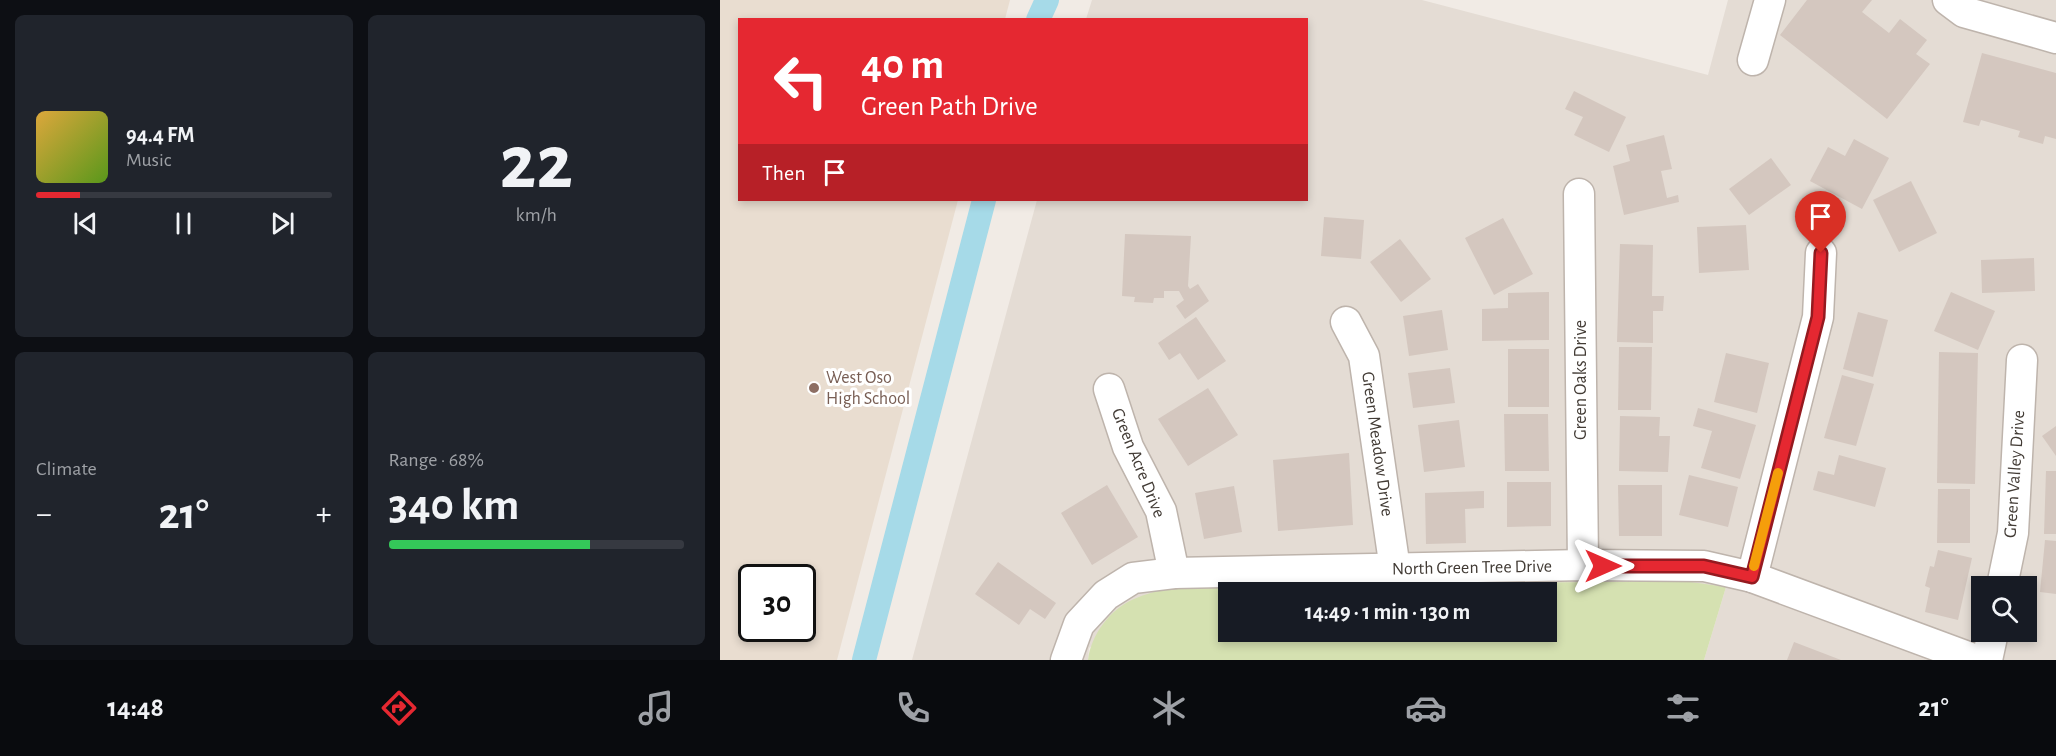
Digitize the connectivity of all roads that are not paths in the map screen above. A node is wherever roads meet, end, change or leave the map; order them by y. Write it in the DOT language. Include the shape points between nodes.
graph roads {
  1 [pos="1770,0"];
  2 [pos="1948,0"];
  3 [pos="2056,38"];
  4 [pos="1753,60"];
  5 [pos="1579,194"];
  6 [pos="1821,253"];
  7 [pos="1346,322"];
  8 [pos="2022,360"];
  9 [pos="1109,389"];
  10 [pos="1583,566"];
  11 [pos="1395,569"];
  12 [pos="1174,573"];
  13 [pos="2004,576"];
  14 [pos="1752,577"];
  15 [pos="1991,642"];
  16 [pos="1066,660"];
  17 [pos="1976,660"];
  18 [pos="1987,660"];
  1 -- 4 [label="street"];
  2 -- 3 [label="street" via="1964,12"];
  5 -- 10 [label="street, Green Oaks Drive"];
  6 -- 14 [label="street" via="1818,317"];
  7 -- 11 [label="street, Green Meadow Drive" via="1364,356"];
  8 -- 13 [label="street, Green Valley Drive" via="2013,533"];
  9 -- 12 [label="street, Green Acre Drive" via="1128,447 1161,511"];
  10 -- 11 [label="street, North Green Tree Drive"];
  10 -- 14 [label="street, North Green Tree Drive" via="1704,566"];
  11 -- 12 [label="street, North Green Tree Drive"];
  12 -- 16 [label="street, North Green Tree Drive" via="1133,578 1106,595 1079,624"];
  14 -- 17 [label="street, North Green Tree Drive"];
  15 -- 18 [label="street"];
}
